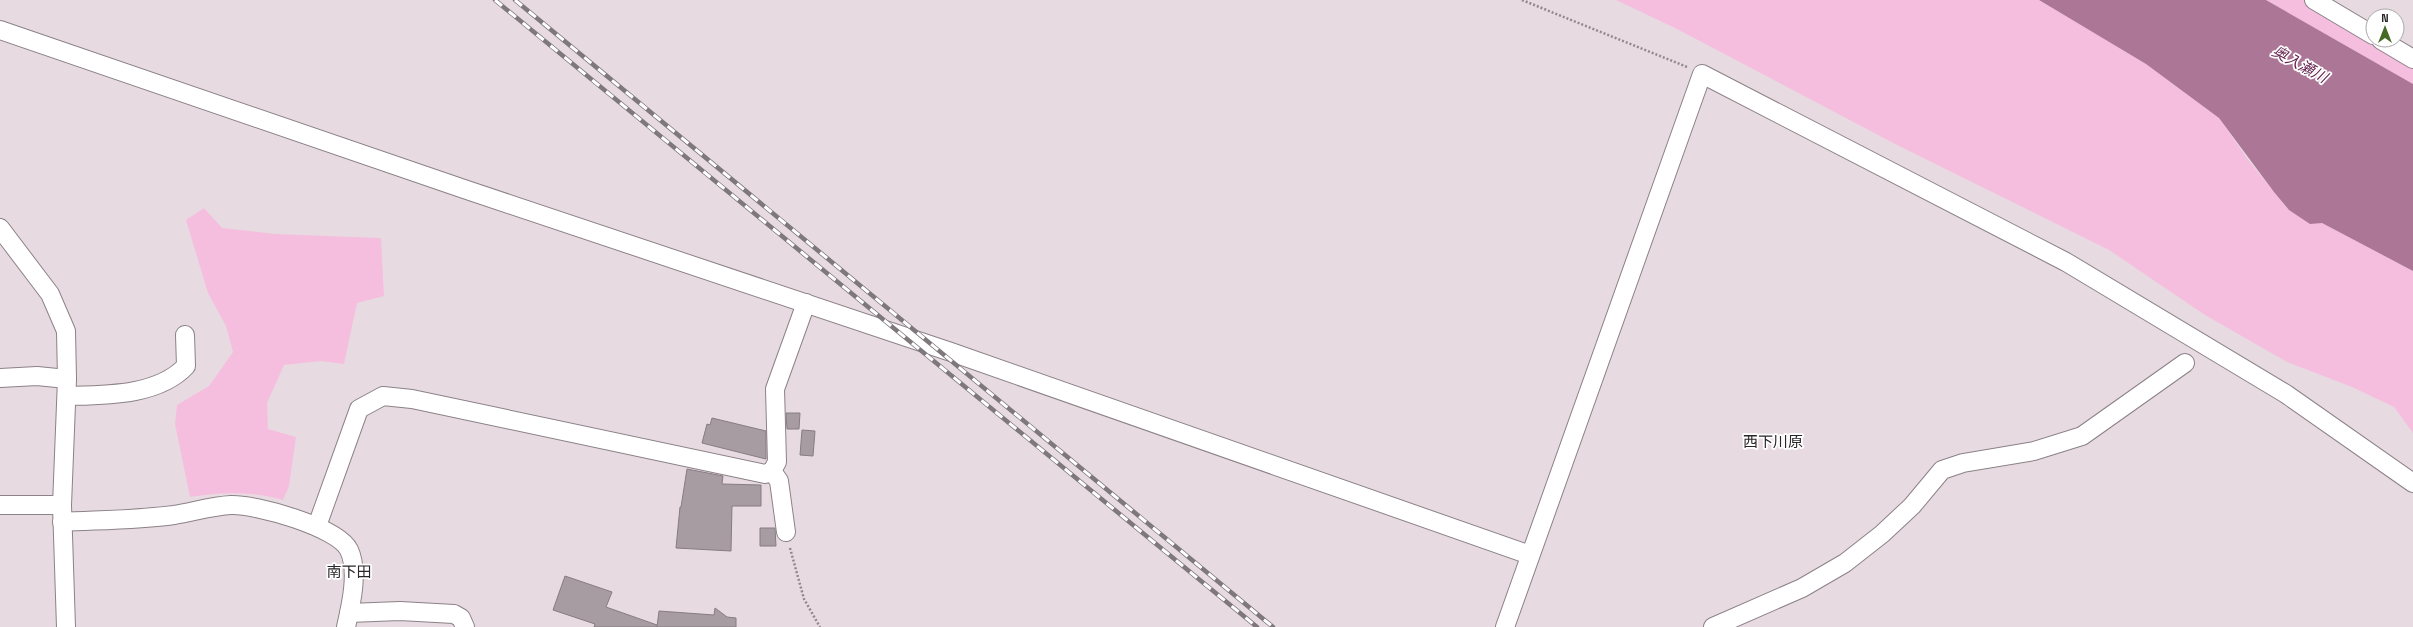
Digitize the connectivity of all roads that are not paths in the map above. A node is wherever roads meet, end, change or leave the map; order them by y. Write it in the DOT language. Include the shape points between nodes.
graph roads {
  1 [pos="2314,0"];
  2 [pos="0,30"];
  3 [pos="2365,30"];
  4 [pos="2394,48"];
  5 [pos="2413,59"];
  6 [pos="0,228"];
  7 [pos="806,303"];
  8 [pos="185,335"];
  9 [pos="2184,363"];
  10 [pos="0,378"];
  11 [pos="67,387"];
  12 [pos="772,471"];
  13 [pos="2413,483"];
  14 [pos="0,505"];
  15 [pos="62,514"];
  16 [pos="317,526"];
  17 [pos="786,532"];
  18 [pos="1530,555"];
  19 [pos="347,620"];
  20 [pos="66,627"];
  21 [pos="466,627"];
  22 [pos="1505,627"];
  23 [pos="1713,627"];
  1 -- 3 [label="street"];
  2 -- 7 [label="street"];
  4 -- 5 [label="street"];
  6 -- 11 [label="street" via="50,294 60,314 66,331 68,350"];
  7 -- 12 [label="street" via="775,388 777,462"];
  7 -- 18 [label="street"];
  8 -- 11 [label="street" via="186,366 177,375 152,386 108,395"];
  9 -- 23 [label="street" via="2082,436 2034,451 1963,463 1942,470 1912,506 1882,534 1845,562 1802,588"];
  10 -- 11 [label="street" via="37,376"];
  11 -- 15 [label="street"];
  12 -- 16 [label="street" via="765,474 412,399 383,396 359,409"];
  12 -- 17 [label="street" via="779,482"];
  13 -- 18 [label="street" via="2286,394 2066,262 1702,74"];
  14 -- 15 [label="street"];
  15 -- 16 [label="street" via="173,515 230,505 246,506"];
  15 -- 20 [label="street"];
  16 -- 19 [label="street" via="339,537 348,548 352,559"];
  18 -- 22 [label="street"];
  19 -- 21 [label="street" via="400,611 454,614 461,618"];
}
